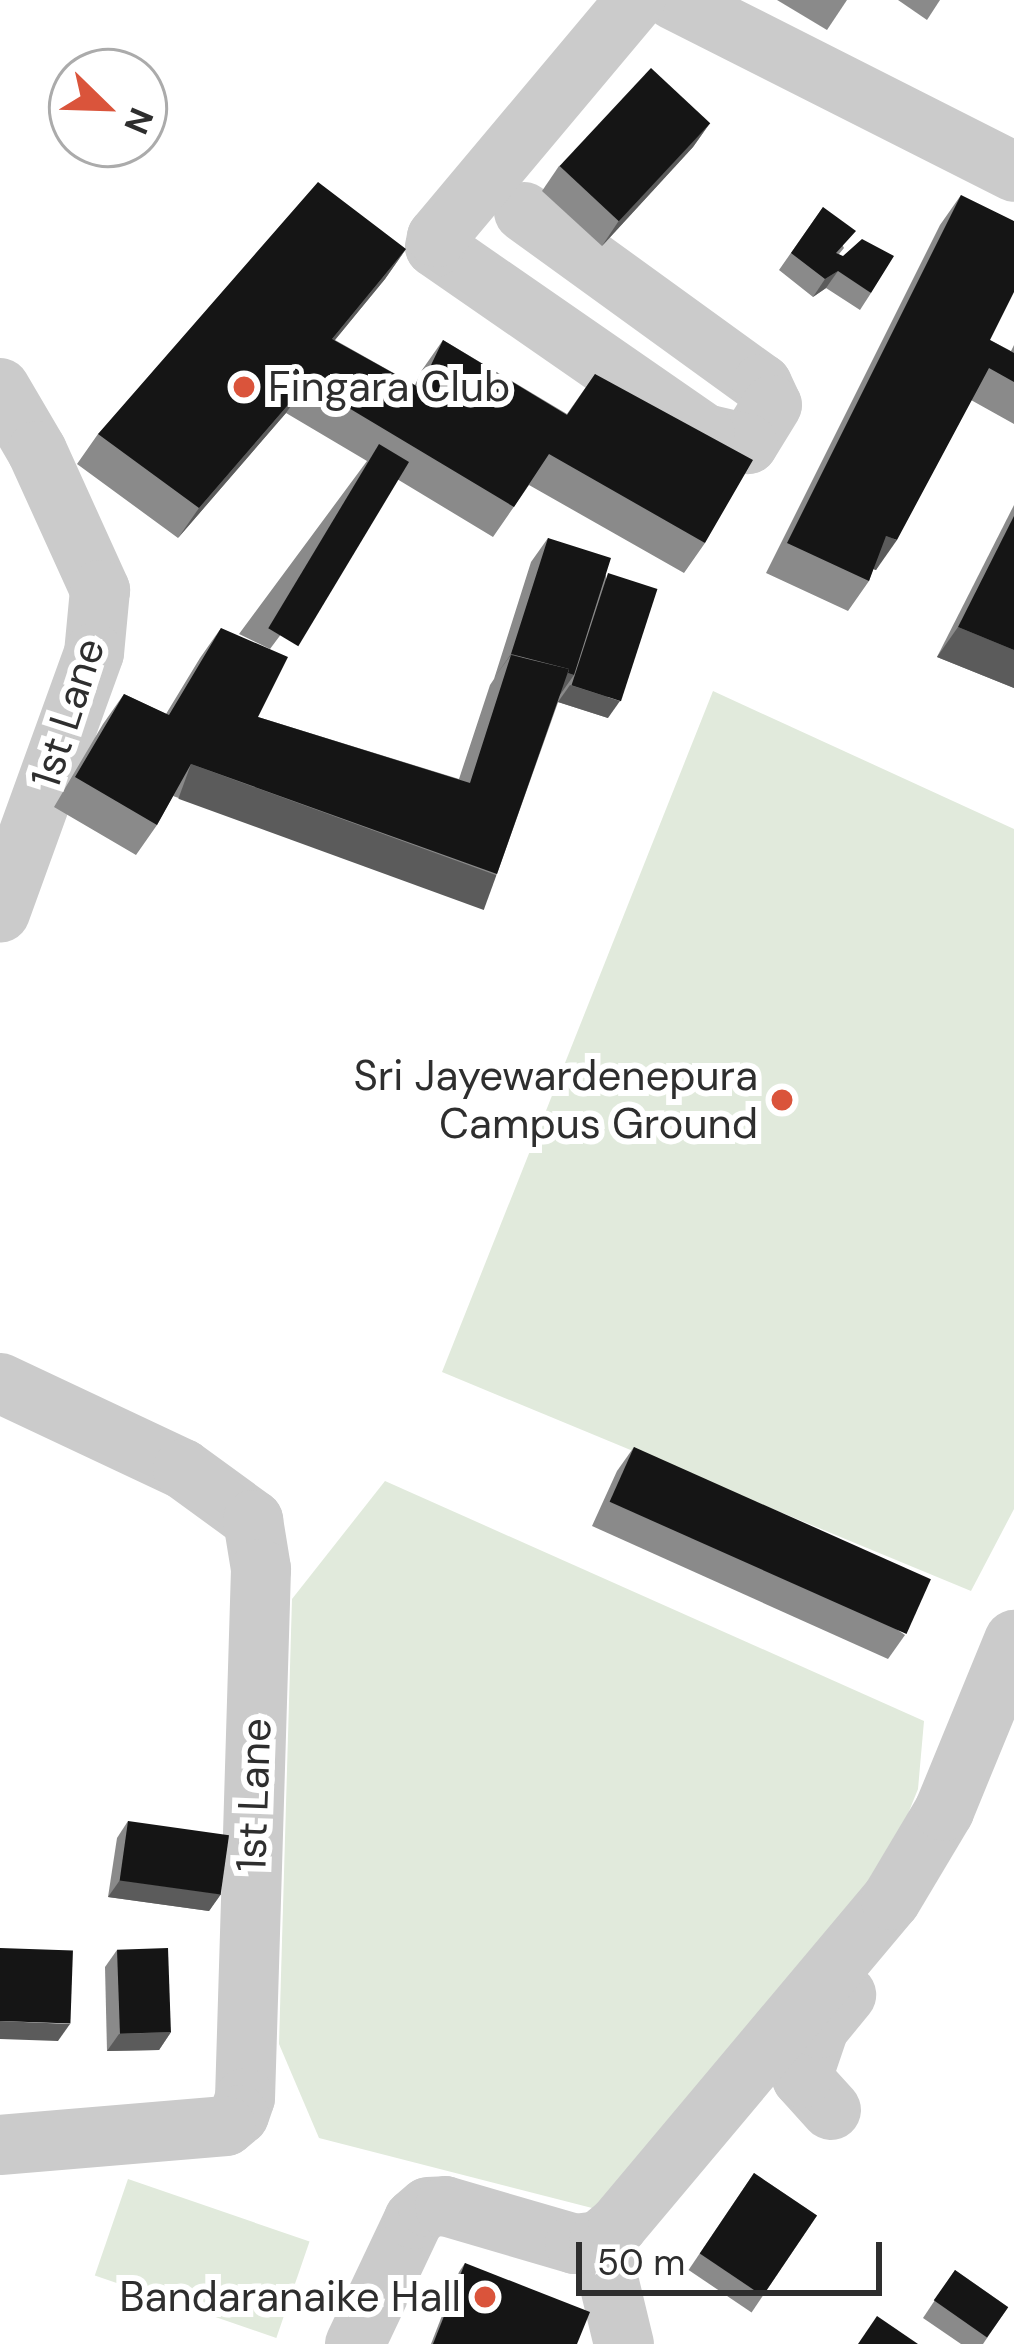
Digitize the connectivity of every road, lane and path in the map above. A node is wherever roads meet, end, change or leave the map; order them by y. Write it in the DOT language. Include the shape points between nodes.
graph roads {
  1 [pos="636,0"];
  2 [pos="674,0"];
  3 [pos="1014,172"];
  4 [pos="524,212"];
  5 [pos="0,388"];
  6 [pos="19,469"];
  7 [pos="0,913"];
  8 [pos="0,1383"];
  9 [pos="1014,1640"];
  10 [pos="1014,1740"];
  11 [pos="831,2110"];
  12 [pos="0,2145"];
  13 [pos="599,2241"];
  14 [pos="355,2344"];
  15 [pos="624,2344"];
  1 -- 4 [label="street" via="435,247 704,434 748,444 772,405 762,384"];
  2 -- 3 [label="street"];
  5 -- 6 [label="street, 1st Lane"];
  6 -- 7 [label="street, 1st Lane" via="100,590 94,652"];
  8 -- 12 [label="street, 1st Lane" via="183,1468 253,1520 261,1569 239,2114 226,2126"];
  9 -- 13 [label="street" via="944,1811 891,1900"];
  10 -- 11 [label="street" via="922,1899 819,2028 802,2078"];
  13 -- 14 [label="street" via="575,2244 428,2207 414,2219"];
  13 -- 15 [label="street"];
}
